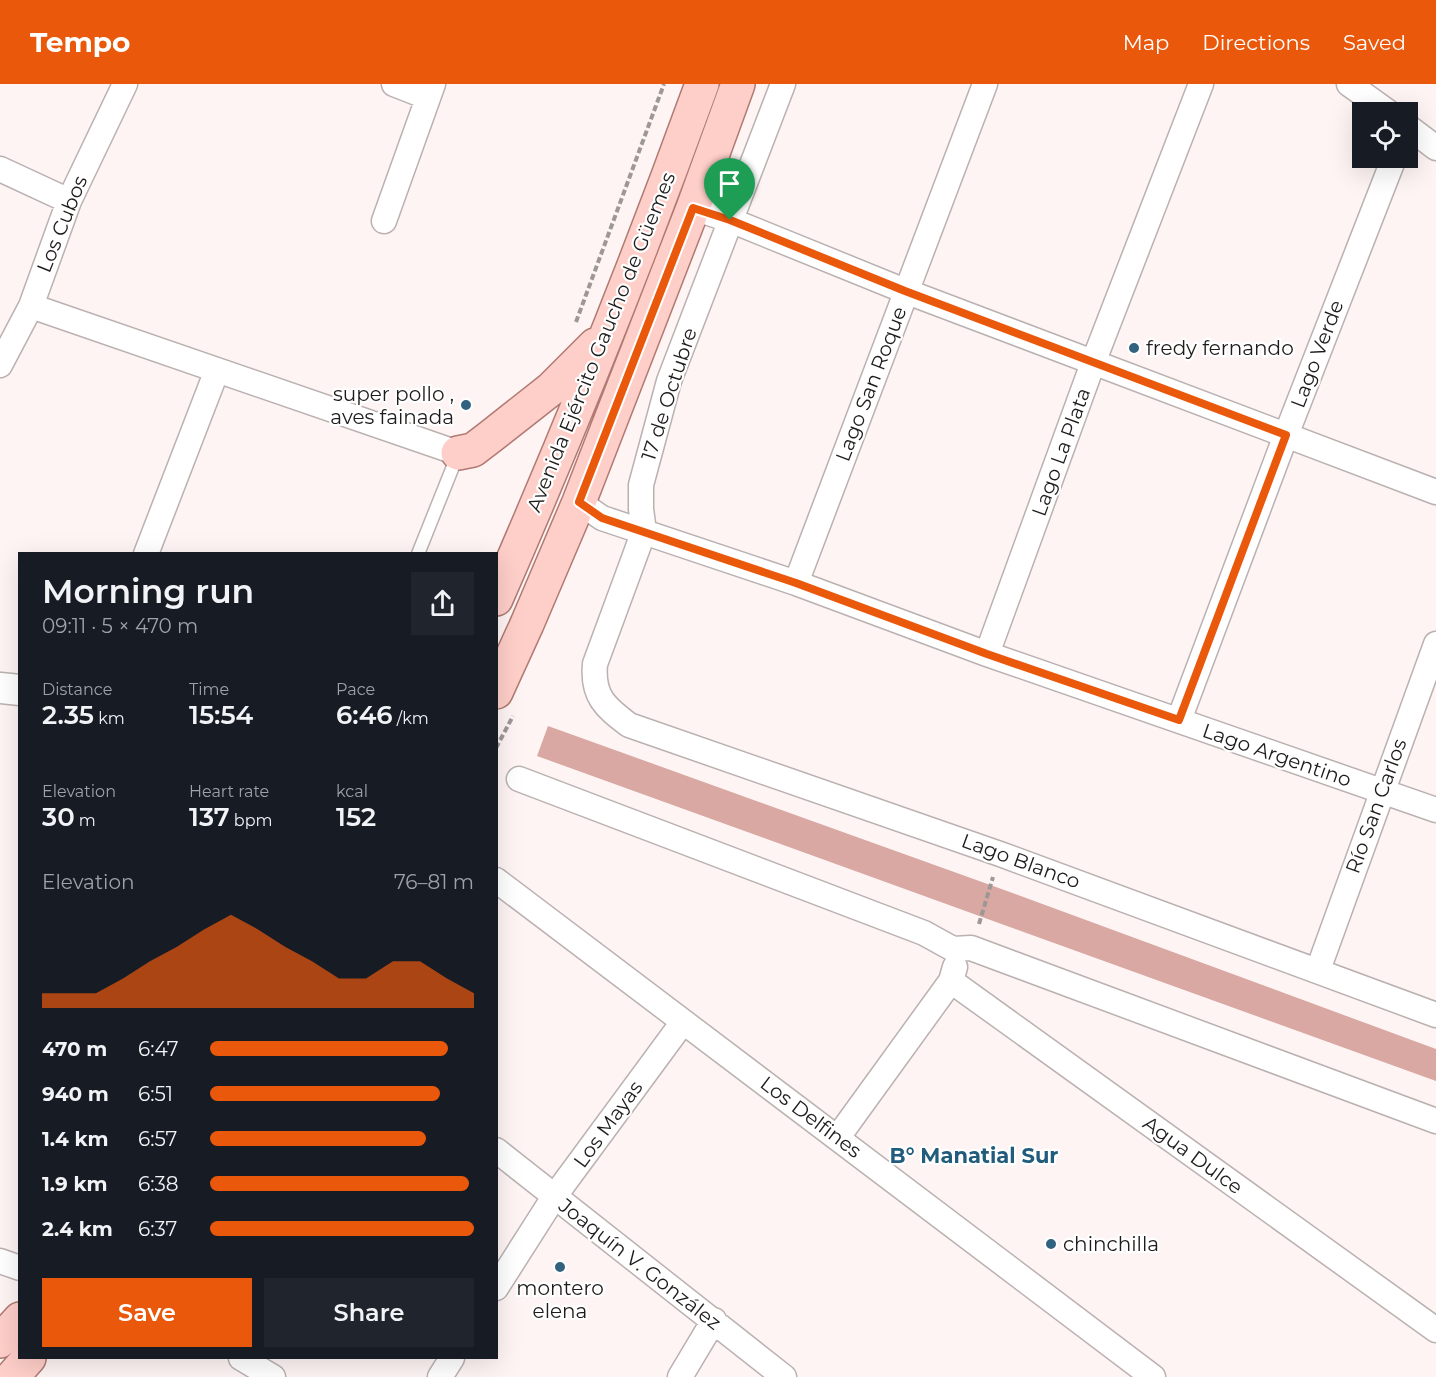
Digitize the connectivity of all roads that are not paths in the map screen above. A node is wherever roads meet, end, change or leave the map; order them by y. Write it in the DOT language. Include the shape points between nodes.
graph roads {
  1 [pos="125,84"];
  2 [pos="394,84"];
  3 [pos="702,84"];
  4 [pos="738,84"];
  5 [pos="783,84"];
  6 [pos="985,84"];
  7 [pos="1201,84"];
  8 [pos="1349,84"];
  9 [pos="430,91"];
  10 [pos="1374,102"];
  11 [pos="1418,134"];
  12 [pos="1436,148"];
  13 [pos="1390,168"];
  14 [pos="0,169"];
  15 [pos="69,201"];
  16 [pos="693,208"];
  17 [pos="730,220"];
  18 [pos="384,221"];
  19 [pos="905,291"];
  20 [pos="31,306"];
  21 [pos="607,333"];
  22 [pos="1093,363"];
  23 [pos="0,365"];
  24 [pos="217,370"];
  25 [pos="1286,435"];
  26 [pos="458,453"];
  27 [pos="1436,492"];
  28 [pos="579,502"];
  29 [pos="644,531"];
  30 [pos="147,552"];
  31 [pos="419,552"];
  32 [pos="796,583"];
  33 [pos="498,594"];
  34 [pos="1436,644"];
  35 [pos="987,654"];
  36 [pos="0,688"];
  37 [pos="498,688"];
  38 [pos="18,690"];
  39 [pos="606,708"];
  40 [pos="1179,720"];
  41 [pos="519,779"];
  42 [pos="1381,791"];
  43 [pos="1436,810"];
  44 [pos="498,882"];
  45 [pos="962,948"];
  46 [pos="1317,969"];
  47 [pos="951,981"];
  48 [pos="1436,1015"];
  49 [pos="683,1022"];
  50 [pos="1436,1121"];
  51 [pos="838,1137"];
  52 [pos="498,1152"];
  53 [pos="554,1197"];
  54 [pos="0,1261"];
  55 [pos="18,1268"];
  56 [pos="498,1285"];
  57 [pos="714,1320"];
  58 [pos="18,1321"];
  59 [pos="1436,1330"];
  60 [pos="0,1341"];
  61 [pos="27,1359"];
  62 [pos="243,1359"];
  63 [pos="451,1359"];
  64 [pos="12,1377"];
  65 [pos="273,1377"];
  66 [pos="440,1377"];
  67 [pos="680,1377"];
  68 [pos="784,1377"];
  69 [pos="1153,1377"];
  1 -- 15 [label="street, Los Cubos"];
  2 -- 9 [label="street"];
  3 -- 21 [label="main road, Avenida Ejército Gaucho de Güemes"];
  4 -- 16 [label="main road, Avenida Ejército Gaucho de Güemes"];
  5 -- 17 [label="street, 17 de Octubre"];
  6 -- 19 [label="street, Lago San Roque"];
  7 -- 22 [label="street, Lago La Plata"];
  8 -- 10 [label="street"];
  9 -- 18 [label="street"];
  11 -- 12 [label="street"];
  13 -- 25 [label="street, Lago Verde"];
  14 -- 15 [label="street"];
  15 -- 20 [label="street, Los Cubos"];
  16 -- 17 [label="street"];
  16 -- 28 [label="main road, Avenida Ejército Gaucho de Güemes"];
  17 -- 19 [label="street"];
  17 -- 29 [label="street, 17 de Octubre" via="669,381 641,485"];
  19 -- 22 [label="street"];
  19 -- 32 [label="street, Lago San Roque"];
  20 -- 23 [label="street, Los Cubos"];
  20 -- 24 [label="street"];
  21 -- 26 [label="main road" via="551,389 473,450"];
  21 -- 33 [label="main road, Avenida Ejército Gaucho de Güemes"];
  22 -- 25 [label="street"];
  22 -- 35 [label="street, Lago La Plata"];
  24 -- 26 [label="street"];
  24 -- 30 [label="street"];
  25 -- 27 [label="street"];
  25 -- 40 [label="street, Lago Verde"];
  26 -- 31 [label="lane"];
  28 -- 29 [label="street, Lago Argentino" via="602,518"];
  28 -- 37 [label="main road, Avenida Ejército Gaucho de Güemes"];
  29 -- 32 [label="street, Lago Argentino"];
  29 -- 39 [label="street, 17 de Octubre" via="595,664 593,682"];
  32 -- 35 [label="street, Lago Argentino"];
  34 -- 42 [label="street, Río San Carlos"];
  35 -- 40 [label="street, Lago Argentino"];
  36 -- 38 [label="street"];
  39 -- 46 [label="street, Lago Blanco" via="629,725"];
  40 -- 42 [label="street, Lago Argentino"];
  41 -- 45 [label="street"];
  42 -- 43 [label="street, Lago Argentino"];
  42 -- 46 [label="street, Río San Carlos"];
  44 -- 49 [label="street, Los Delfines"];
  45 -- 47 [label="street"];
  45 -- 50 [label="street"];
  46 -- 48 [label="street, Lago Blanco"];
  47 -- 51 [label="street"];
  47 -- 59 [label="street, Agua Dulce"];
  49 -- 51 [label="street, Los Delfines"];
  49 -- 53 [label="street, Los Mayas"];
  51 -- 69 [label="street, Los Delfines"];
  52 -- 53 [label="street, Joaquín V. González"];
  53 -- 56 [label="street, Los Mayas"];
  53 -- 57 [label="street, Joaquín V. González"];
  54 -- 55 [label="street"];
  57 -- 67 [label="street"];
  57 -- 68 [label="street, Joaquín V. González"];
  58 -- 60 [label="main road"];
  61 -- 64 [label="main road"];
  62 -- 65 [label="street"];
  63 -- 66 [label="street"];
}
